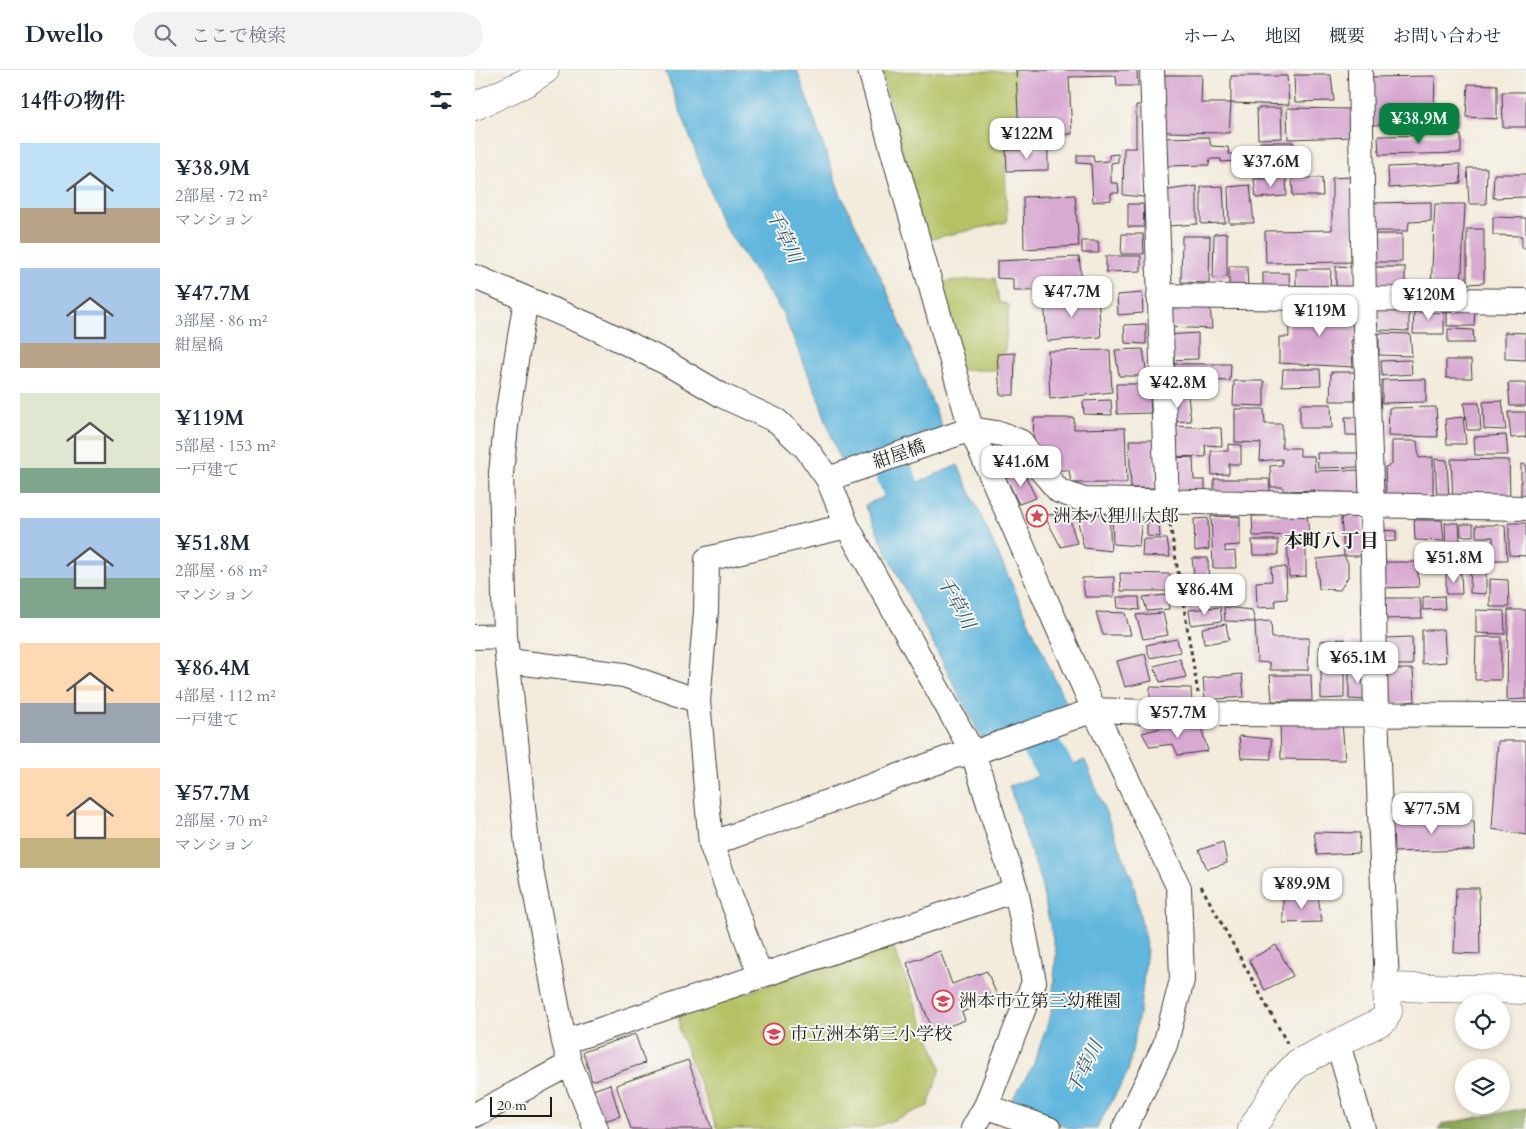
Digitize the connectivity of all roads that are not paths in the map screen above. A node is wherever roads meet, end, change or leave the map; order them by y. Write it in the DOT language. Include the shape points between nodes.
graph roads {
  1 [pos="545,70"];
  2 [pos="870,70"];
  3 [pos="1152,70"];
  4 [pos="1360,70"];
  5 [pos="475,106"];
  6 [pos="475,277"];
  7 [pos="1159,296"];
  8 [pos="527,299"];
  9 [pos="1364,300"];
  10 [pos="1526,302"];
  11 [pos="971,429"];
  12 [pos="828,479"];
  13 [pos="1167,504"];
  14 [pos="1373,507"];
  15 [pos="1526,508"];
  16 [pos="847,526"];
  17 [pos="505,636"];
  18 [pos="475,637"];
  19 [pos="509,661"];
  20 [pos="698,701"];
  21 [pos="1094,710"];
  22 [pos="1377,713"];
  23 [pos="1526,714"];
  24 [pos="973,753"];
  25 [pos="711,844"];
  26 [pos="1015,890"];
  27 [pos="760,975"];
  28 [pos="1387,987"];
  29 [pos="1526,990"];
  30 [pos="1338,1044"];
  31 [pos="567,1053"];
  32 [pos="986,1106"];
  33 [pos="475,1115"];
  34 [pos="596,1129"];
  35 [pos="973,1129"];
  36 [pos="1049,1129"];
  37 [pos="1124,1129"];
  38 [pos="1252,1129"];
  39 [pos="1363,1129"];
  1 -- 5 [label="main road"];
  2 -- 11 [label="street"];
  3 -- 7 [label="street"];
  4 -- 9 [label="street"];
  6 -- 8 [label="street"];
  7 -- 9 [label="street"];
  7 -- 13 [label="street"];
  8 -- 12 [label="street" via="665,362 723,396 777,420 805,448"];
  8 -- 17 [label="street" via="501,473"];
  9 -- 10 [label="street"];
  9 -- 14 [label="street"];
  11 -- 12 [label="street, 紺屋橋"];
  11 -- 13 [label="street" via="1002,434 1021,442 1059,491 1084,500"];
  11 -- 21 [label="street"];
  12 -- 16 [label="street"];
  13 -- 14 [label="street"];
  14 -- 15 [label="street"];
  14 -- 22 [label="street"];
  16 -- 20 [label="street" via="707,559"];
  16 -- 24 [label="street"];
  17 -- 18 [label="street"];
  17 -- 19 [label="street"];
  19 -- 20 [label="street" via="624,675"];
  19 -- 31 [label="street" via="528,854"];
  20 -- 25 [label="street"];
  21 -- 22 [label="street" via="1202,714"];
  21 -- 24 [label="street"];
  21 -- 37 [label="street" via="1179,888 1182,980 1165,1045"];
  22 -- 23 [label="street"];
  22 -- 28 [label="street"];
  24 -- 25 [label="street" via="954,756"];
  24 -- 26 [label="street"];
  25 -- 27 [label="street"];
  26 -- 27 [label="street"];
  26 -- 32 [label="street" via="1033,982"];
  27 -- 31 [label="street"];
  28 -- 29 [label="main road"];
  28 -- 30 [label="main road" via="1388,1012 1385,1020"];
  30 -- 38 [label="main road" via="1298,1063 1281,1081"];
  30 -- 39 [label="street"];
  31 -- 33 [label="street"];
  31 -- 34 [label="street"];
  32 -- 35 [label="street"];
  32 -- 36 [label="street"];
}
